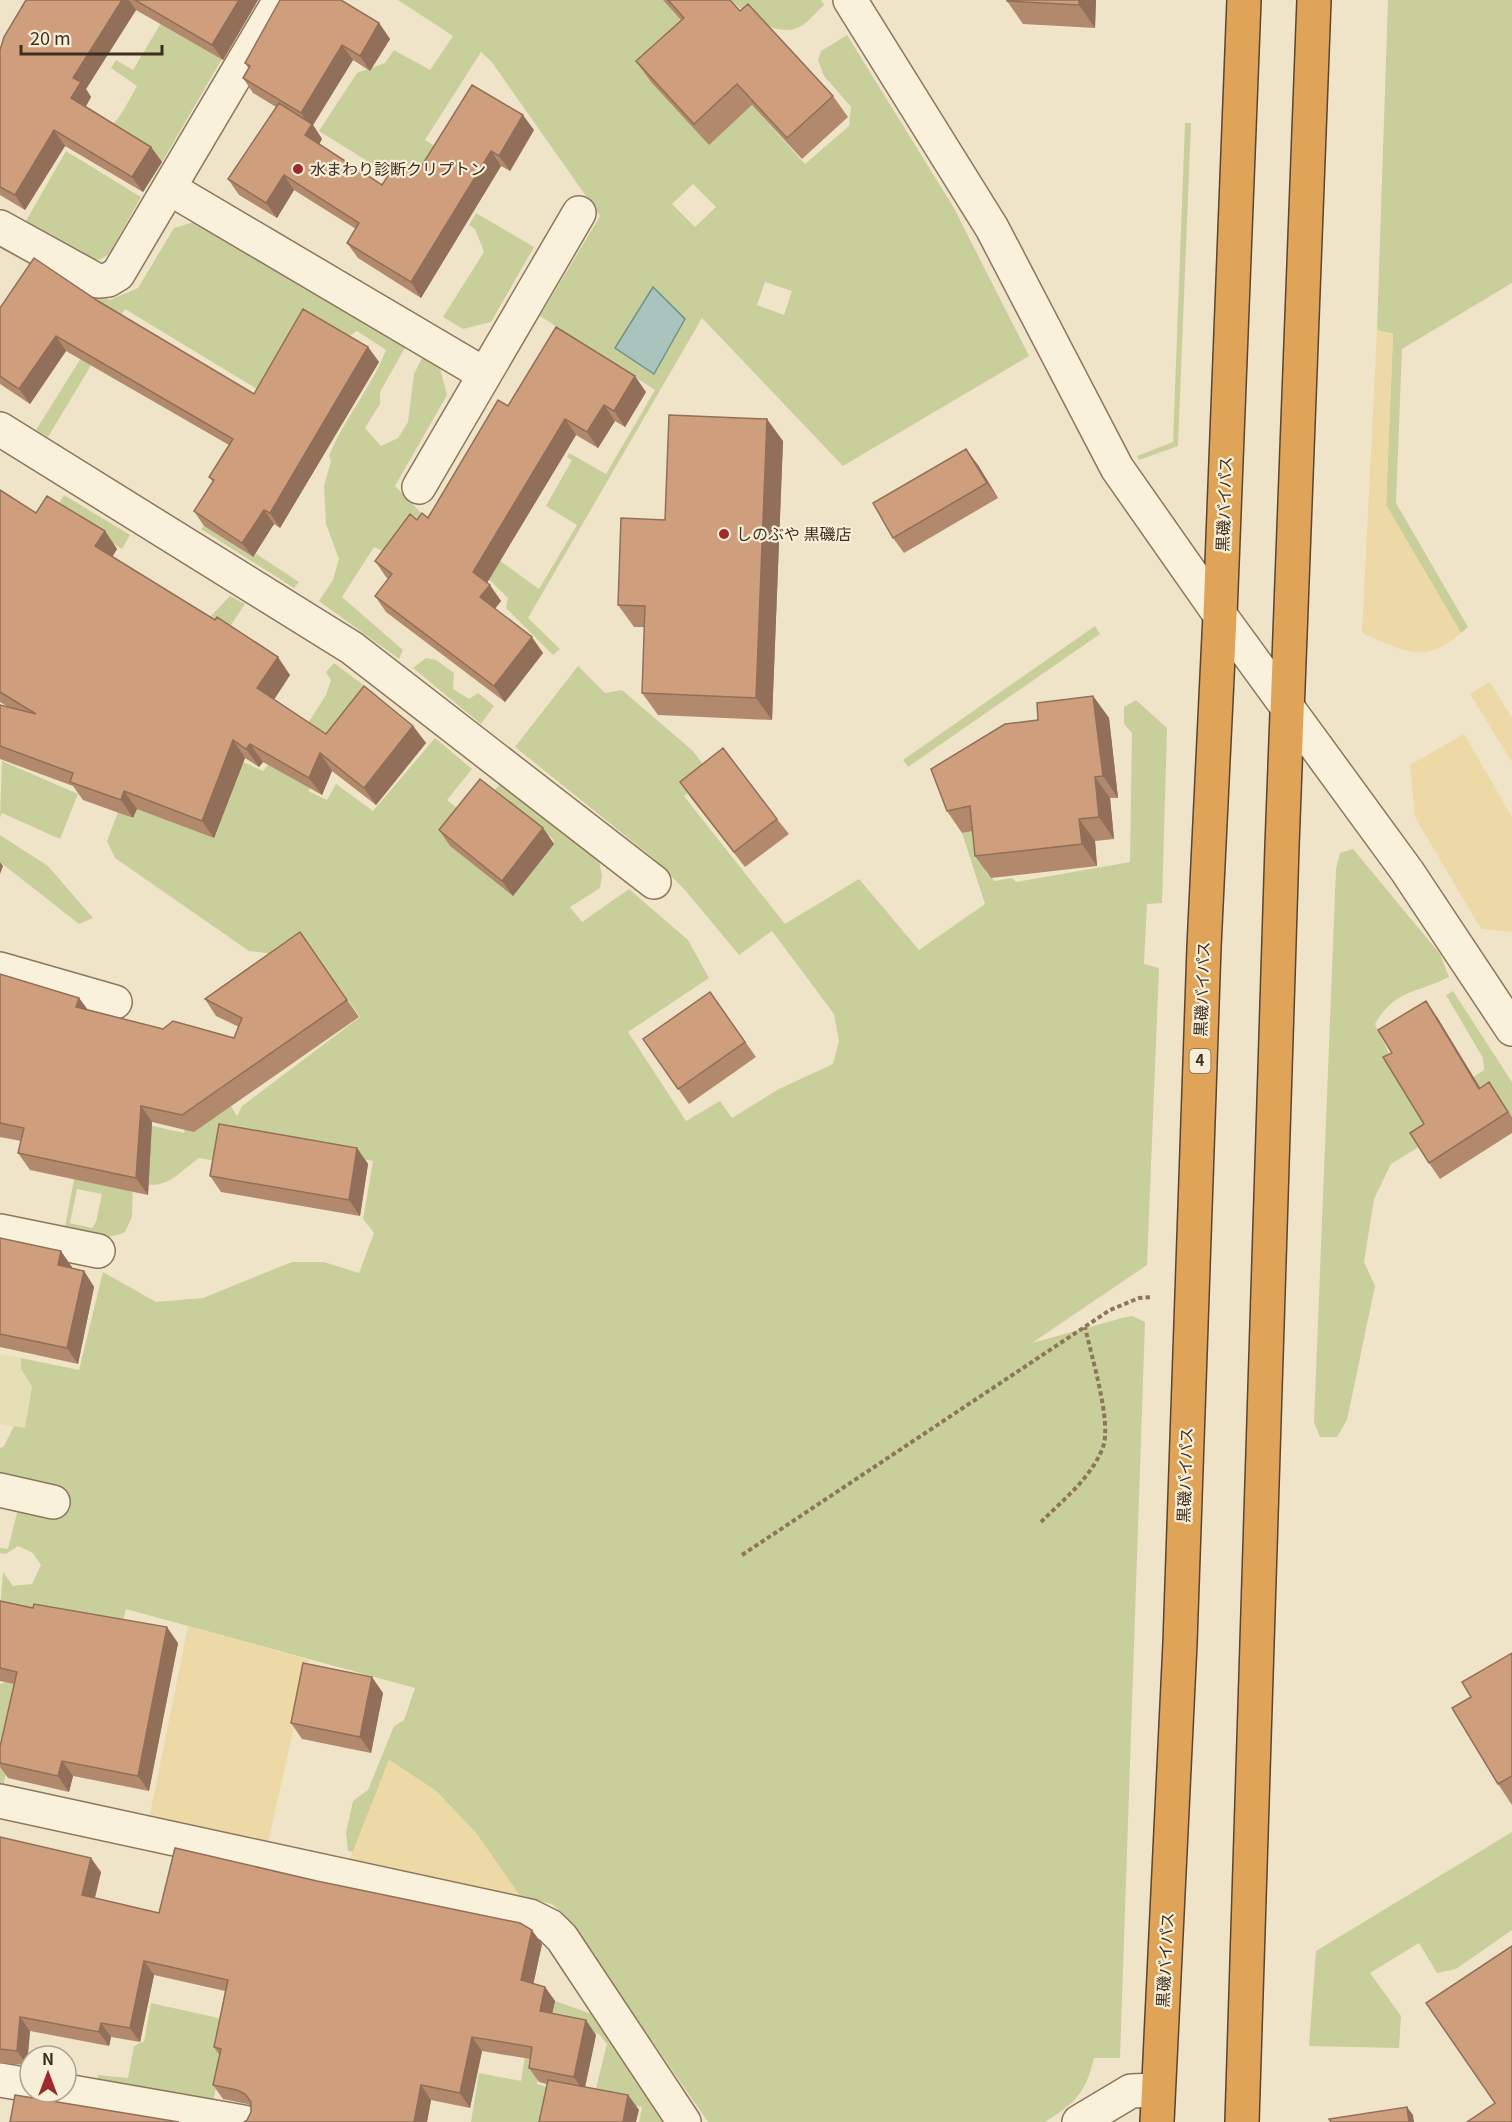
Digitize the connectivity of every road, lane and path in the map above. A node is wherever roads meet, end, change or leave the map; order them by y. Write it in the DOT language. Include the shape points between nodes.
graph roads {
  1 [pos="280,0"];
  2 [pos="850,0"];
  3 [pos="1244,0"];
  4 [pos="1314,0"];
  5 [pos="169,188"];
  6 [pos="579,213"];
  7 [pos="0,227"];
  8 [pos="484,374"];
  9 [pos="0,429"];
  10 [pos="419,487"];
  11 [pos="1220,615"];
  12 [pos="1287,706"];
  13 [pos="654,882"];
  14 [pos="0,969"];
  15 [pos="115,1002"];
  16 [pos="1512,1029"];
  17 [pos="0,1231"];
  18 [pos="98,1251"];
  19 [pos="1192,1294"];
  20 [pos="1085,1327"];
  21 [pos="0,1490"];
  22 [pos="53,1502"];
  23 [pos="1041,1522"];
  24 [pos="742,1555"];
  25 [pos="0,1801"];
  26 [pos="0,2080"];
  27 [pos="18,2083"];
  28 [pos="78,2093"];
  29 [pos="1158,2106"];
  30 [pos="243,2122"];
  31 [pos="684,2122"];
  32 [pos="1079,2122"];
  33 [pos="1242,2122"];
  1 -- 5 [label="street"];
  2 -- 11 [label="street" via="992,228 1117,468"];
  3 -- 11 [label="highway, 黒磯バイパス / 4"];
  4 -- 12 [label="highway"];
  5 -- 7 [label="street" via="118,274 108,280 98,281"];
  5 -- 8 [label="street"];
  6 -- 8 [label="street"];
  8 -- 10 [label="street"];
  9 -- 13 [label="street" via="352,648"];
  11 -- 12 [label="street"];
  11 -- 19 [label="highway, 黒磯バイパス / 4"];
  12 -- 16 [label="street" via="1407,871"];
  12 -- 33 [label="highway"];
  14 -- 15 [label="street"];
  17 -- 18 [label="street"];
  19 -- 20 [label="path" via="1139,1298 1110,1310"];
  19 -- 29 [label="highway, 黒磯バイパス / 4"];
  20 -- 23 [label="path" via="1105,1420 1104,1446 1086,1476"];
  20 -- 24 [label="path"];
  21 -- 22 [label="street"];
  25 -- 31 [label="street" via="530,1916 550,1926 562,1938"];
  26 -- 27 [label="street"];
  28 -- 30 [label="street"];
  29 -- 32 [label="street" via="1131,2091"];
}
